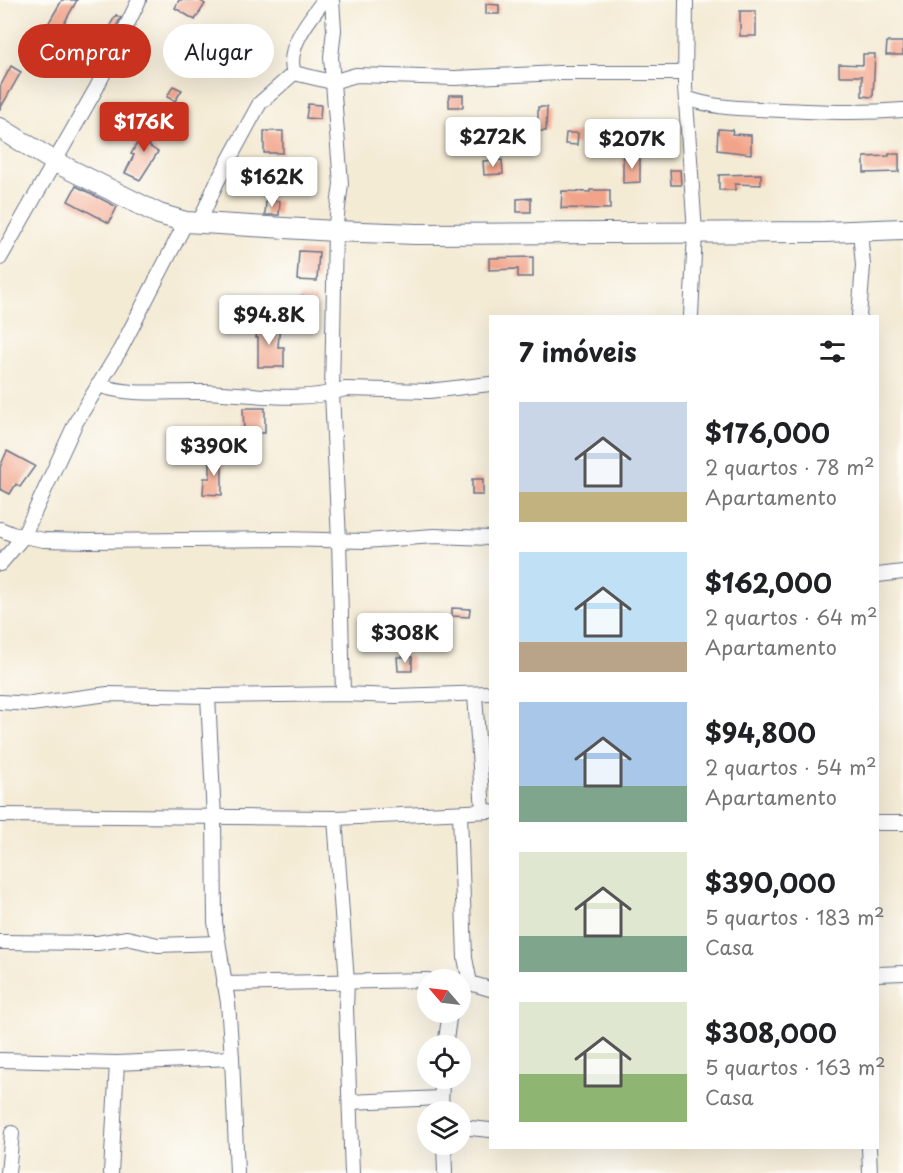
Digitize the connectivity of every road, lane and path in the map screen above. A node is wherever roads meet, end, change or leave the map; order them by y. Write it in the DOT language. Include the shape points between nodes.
graph roads {
  1 [pos="139,0"];
  2 [pos="324,0"];
  3 [pos="332,0"];
  4 [pos="686,0"];
  5 [pos="294,73"];
  6 [pos="685,73"];
  7 [pos="333,82"];
  8 [pos="686,98"];
  9 [pos="903,110"];
  10 [pos="0,128"];
  11 [pos="55,162"];
  12 [pos="193,222"];
  13 [pos="903,229"];
  14 [pos="861,230"];
  15 [pos="335,231"];
  16 [pos="695,232"];
  17 [pos="0,258"];
  18 [pos="691,315"];
  19 [pos="860,315"];
  20 [pos="489,384"];
  21 [pos="98,385"];
  22 [pos="332,393"];
  23 [pos="0,529"];
  24 [pos="23,537"];
  25 [pos="489,538"];
  26 [pos="339,540"];
  27 [pos="0,564"];
  28 [pos="903,572"];
  29 [pos="879,575"];
  30 [pos="489,693"];
  31 [pos="344,694"];
  32 [pos="475,695"];
  33 [pos="208,696"];
  34 [pos="0,702"];
  35 [pos="487,811"];
  36 [pos="459,813"];
  37 [pos="0,816"];
  38 [pos="214,818"];
  39 [pos="336,818"];
  40 [pos="879,823"];
  41 [pos="903,823"];
  42 [pos="0,942"];
  43 [pos="217,943"];
  44 [pos="465,969"];
  45 [pos="903,973"];
  46 [pos="879,974"];
  47 [pos="417,980"];
  48 [pos="347,982"];
  49 [pos="471,983"];
  50 [pos="224,984"];
  51 [pos="489,988"];
  52 [pos="232,1058"];
  53 [pos="0,1060"];
  54 [pos="117,1063"];
  55 [pos="350,1102"];
  56 [pos="417,1104"];
  57 [pos="471,1128"];
  58 [pos="489,1130"];
  59 [pos="12,1132"];
  60 [pos="869,1149"];
  61 [pos="444,1155"];
  62 [pos="8,1173"];
  63 [pos="111,1173"];
  64 [pos="237,1173"];
  65 [pos="352,1173"];
  66 [pos="445,1173"];
  67 [pos="870,1173"];
  1 -- 11 [label="street"];
  2 -- 5 [label="street" via="291,54"];
  3 -- 7 [label="street"];
  4 -- 6 [label="street"];
  5 -- 7 [label="street"];
  5 -- 12 [label="street" via="260,103"];
  6 -- 7 [label="street" via="445,78 356,75"];
  6 -- 8 [label="street"];
  7 -- 15 [label="street" via="341,184"];
  8 -- 9 [label="street" via="741,110"];
  8 -- 16 [label="street"];
  10 -- 11 [label="street"];
  11 -- 12 [label="street" via="159,214"];
  11 -- 17 [label="street"];
  12 -- 15 [label="street"];
  12 -- 21 [label="street"];
  13 -- 14 [label="street"];
  14 -- 16 [label="street"];
  14 -- 19 [label="street"];
  15 -- 16 [label="street"];
  15 -- 22 [label="street"];
  16 -- 18 [label="street"];
  20 -- 22 [label="street" via="429,391 371,388"];
  21 -- 22 [label="street" via="126,392 297,396"];
  21 -- 24 [label="street" via="76,422"];
  22 -- 26 [label="street"];
  23 -- 24 [label="street"];
  24 -- 26 [label="street" via="88,541"];
  24 -- 27 [label="street"];
  25 -- 26 [label="street"];
  26 -- 31 [label="street"];
  28 -- 29 [label="street"];
  30 -- 32 [label="street"];
  31 -- 32 [label="street"];
  31 -- 33 [label="street"];
  32 -- 35 [label="street"];
  33 -- 34 [label="street" via="108,694 30,704"];
  33 -- 38 [label="street"];
  35 -- 36 [label="street"];
  36 -- 39 [label="street"];
  36 -- 44 [label="street"];
  37 -- 38 [label="street"];
  38 -- 39 [label="street"];
  38 -- 43 [label="street"];
  39 -- 48 [label="street"];
  40 -- 41 [label="street"];
  42 -- 43 [label="street" via="98,943 128,938 158,945"];
  43 -- 50 [label="street"];
  45 -- 46 [label="street"];
  47 -- 48 [label="street"];
  48 -- 50 [label="street"];
  48 -- 55 [label="street"];
  49 -- 51 [label="street"];
  50 -- 52 [label="street"];
  52 -- 54 [label="street"];
  52 -- 64 [label="street"];
  53 -- 54 [label="street"];
  54 -- 63 [label="street"];
  55 -- 56 [label="street"];
  55 -- 65 [label="street"];
  57 -- 58 [label="street"];
  59 -- 62 [label="street"];
  60 -- 67 [label="street"];
  61 -- 66 [label="street"];
}
